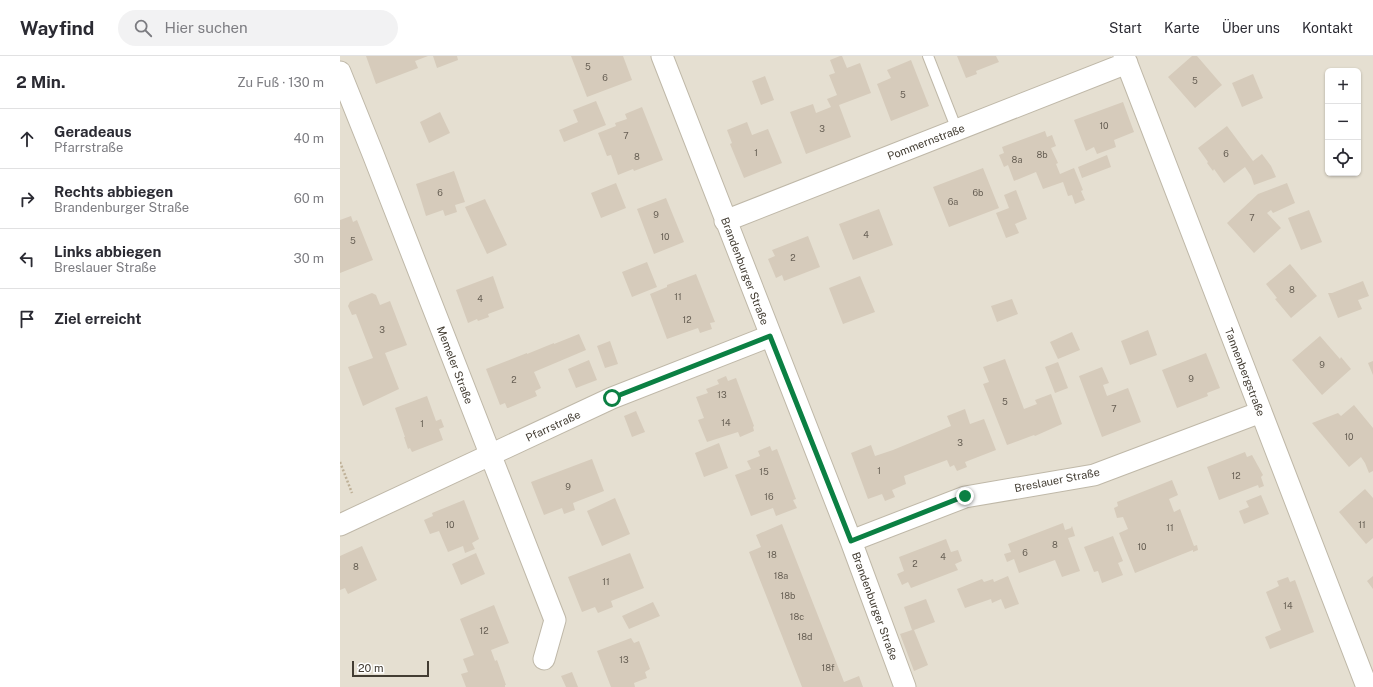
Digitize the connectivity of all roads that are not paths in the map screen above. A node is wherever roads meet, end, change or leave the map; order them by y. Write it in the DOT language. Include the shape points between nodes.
graph roads {
  1 [pos="662,56"];
  2 [pos="928,56"];
  3 [pos="1125,60"];
  4 [pos="340,72"];
  5 [pos="957,130"];
  6 [pos="725,221"];
  7 [pos="770,336"];
  8 [pos="1261,412"];
  9 [pos="490,454"];
  10 [pos="340,525"];
  11 [pos="851,541"];
  12 [pos="544,659"];
  13 [pos="905,687"];
  14 [pos="1367,687"];
  1 -- 6 [label="street, Brandenburger Straße"];
  2 -- 5 [label="lane"];
  3 -- 5 [label="street, Pommernstraße"];
  3 -- 8 [label="street, Tannenbergstraße"];
  4 -- 9 [label="street, Memeler Straße"];
  5 -- 6 [label="street, Pommernstraße"];
  6 -- 7 [label="street, Brandenburger Straße"];
  7 -- 9 [label="street, Pfarrstraße" via="612,398"];
  7 -- 11 [label="street, Brandenburger Straße"];
  8 -- 11 [label="street, Breslauer Straße" via="1094,475 965,496"];
  8 -- 14 [label="street, Tannenbergstraße"];
  9 -- 10 [label="street, Pfarrstraße"];
  9 -- 12 [label="street, Memeler Straße" via="555,620"];
  11 -- 13 [label="street, Brandenburger Straße"];
}
